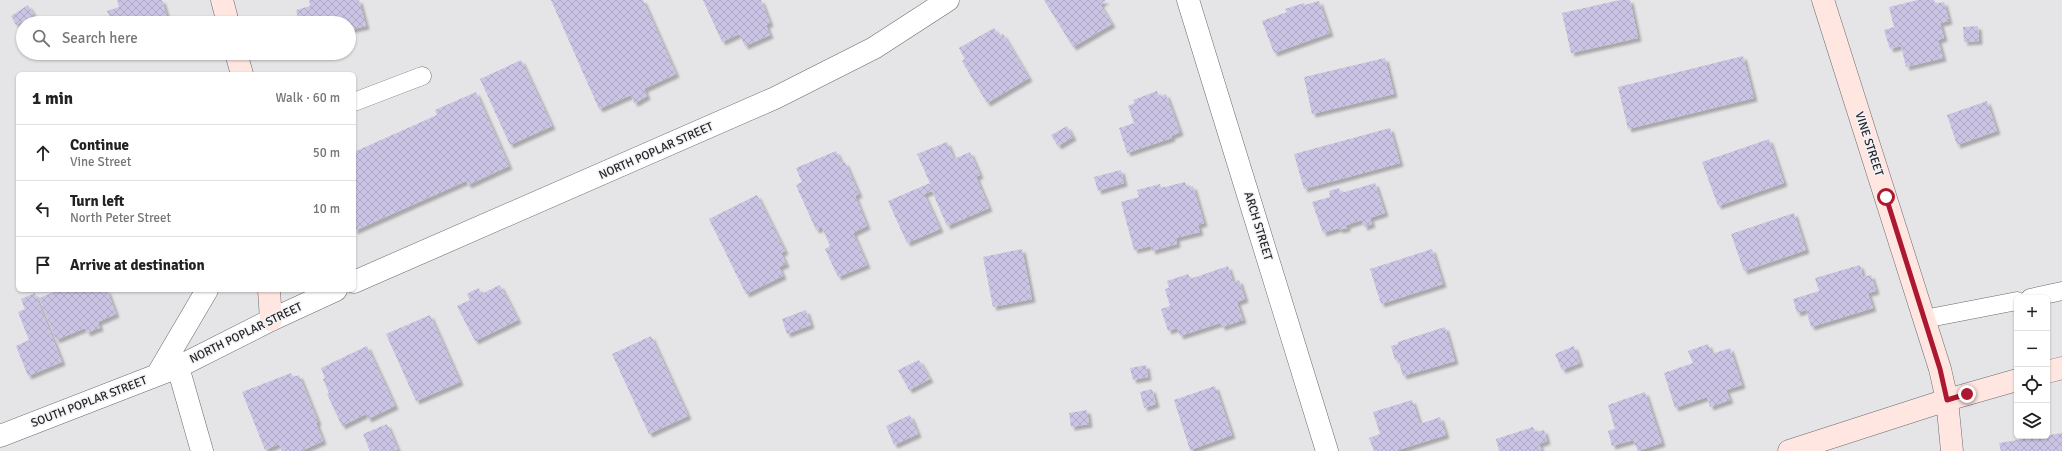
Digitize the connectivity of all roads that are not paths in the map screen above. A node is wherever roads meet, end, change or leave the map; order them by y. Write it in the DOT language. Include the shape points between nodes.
graph roads {
  1 [pos="222,0"];
  2 [pos="948,0"];
  3 [pos="1188,0"];
  4 [pos="1823,0"];
  5 [pos="226,16"];
  6 [pos="238,60"];
  7 [pos="241,72"];
  8 [pos="422,76"];
  9 [pos="356,101"];
  10 [pos="356,281"];
  11 [pos="2062,291"];
  12 [pos="206,292"];
  13 [pos="269,292"];
  14 [pos="332,292"];
  15 [pos="2044,295"];
  16 [pos="2014,302"];
  17 [pos="1924,319"];
  18 [pos="272,320"];
  19 [pos="178,367"];
  20 [pos="2062,368"];
  21 [pos="2050,371"];
  22 [pos="157,375"];
  23 [pos="2014,381"];
  24 [pos="1947,400"];
  25 [pos="0,436"];
  26 [pos="202,451"];
  27 [pos="1327,451"];
  28 [pos="1789,451"];
  29 [pos="1952,451"];
  1 -- 5 [label="street"];
  2 -- 10 [label="street, NORTH POPLAR STREET" via="874,48 771,100"];
  3 -- 27 [label="street, ARCH STREET"];
  4 -- 17 [label="street, VINE STREET"];
  6 -- 7 [label="street"];
  8 -- 9 [label="lane"];
  11 -- 15 [label="lane"];
  12 -- 22 [label="street"];
  13 -- 18 [label="street"];
  14 -- 18 [label="street, NORTH POPLAR STREET"];
  16 -- 17 [label="lane"];
  17 -- 24 [label="street, VINE STREET"];
  18 -- 19 [label="street, NORTH POPLAR STREET"];
  19 -- 22 [label="street, SOUTH POPLAR STREET"];
  19 -- 26 [label="street"];
  20 -- 21 [label="street"];
  22 -- 25 [label="street, SOUTH POPLAR STREET"];
  23 -- 24 [label="street"];
  24 -- 28 [label="street"];
  24 -- 29 [label="street, VINE STREET"];
}
